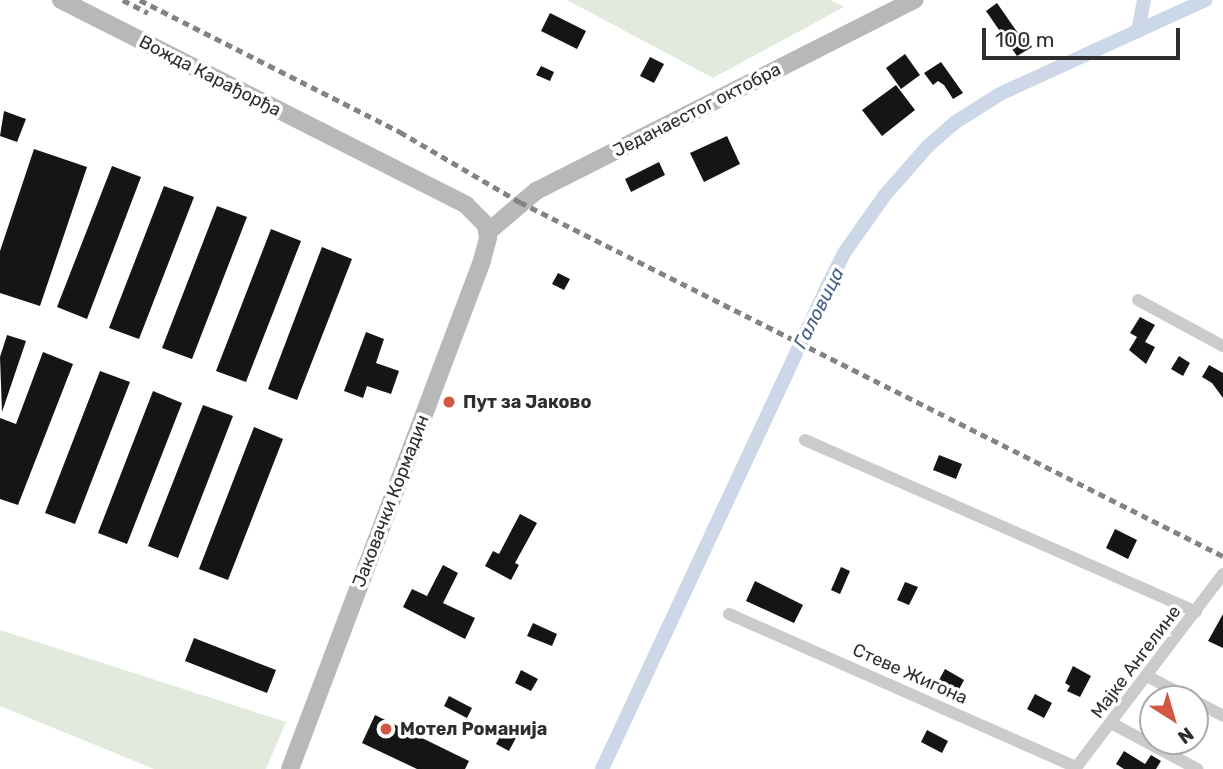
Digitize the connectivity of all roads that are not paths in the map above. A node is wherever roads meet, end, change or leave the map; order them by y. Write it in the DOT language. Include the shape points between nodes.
graph roads {
  1 [pos="61,0"];
  2 [pos="914,0"];
  3 [pos="488,232"];
  4 [pos="1138,300"];
  5 [pos="1223,346"];
  6 [pos="805,440"];
  7 [pos="1222,580"];
  8 [pos="1196,612"];
  9 [pos="729,614"];
  10 [pos="1147,676"];
  11 [pos="1164,685"];
  12 [pos="1111,723"];
  13 [pos="1075,768"];
  14 [pos="290,769"];
  15 [pos="1197,769"];
  1 -- 3 [label="main road, Вожда Карађорђа" via="466,205 479,215"];
  2 -- 3 [label="main road, Једанаестог октобра" via="536,191"];
  3 -- 14 [label="main road, Јаковачки Кормадин" via="482,261"];
  4 -- 5 [label="street"];
  6 -- 8 [label="street"];
  7 -- 8 [label="street, Мајке Ангелине"];
  8 -- 10 [label="street, Мајке Ангелине"];
  9 -- 13 [label="street, Стеве Жигона"];
  10 -- 11 [label="street"];
  10 -- 12 [label="street, Мајке Ангелине"];
  12 -- 13 [label="street, Мајке Ангелине"];
  12 -- 15 [label="street"];
}
